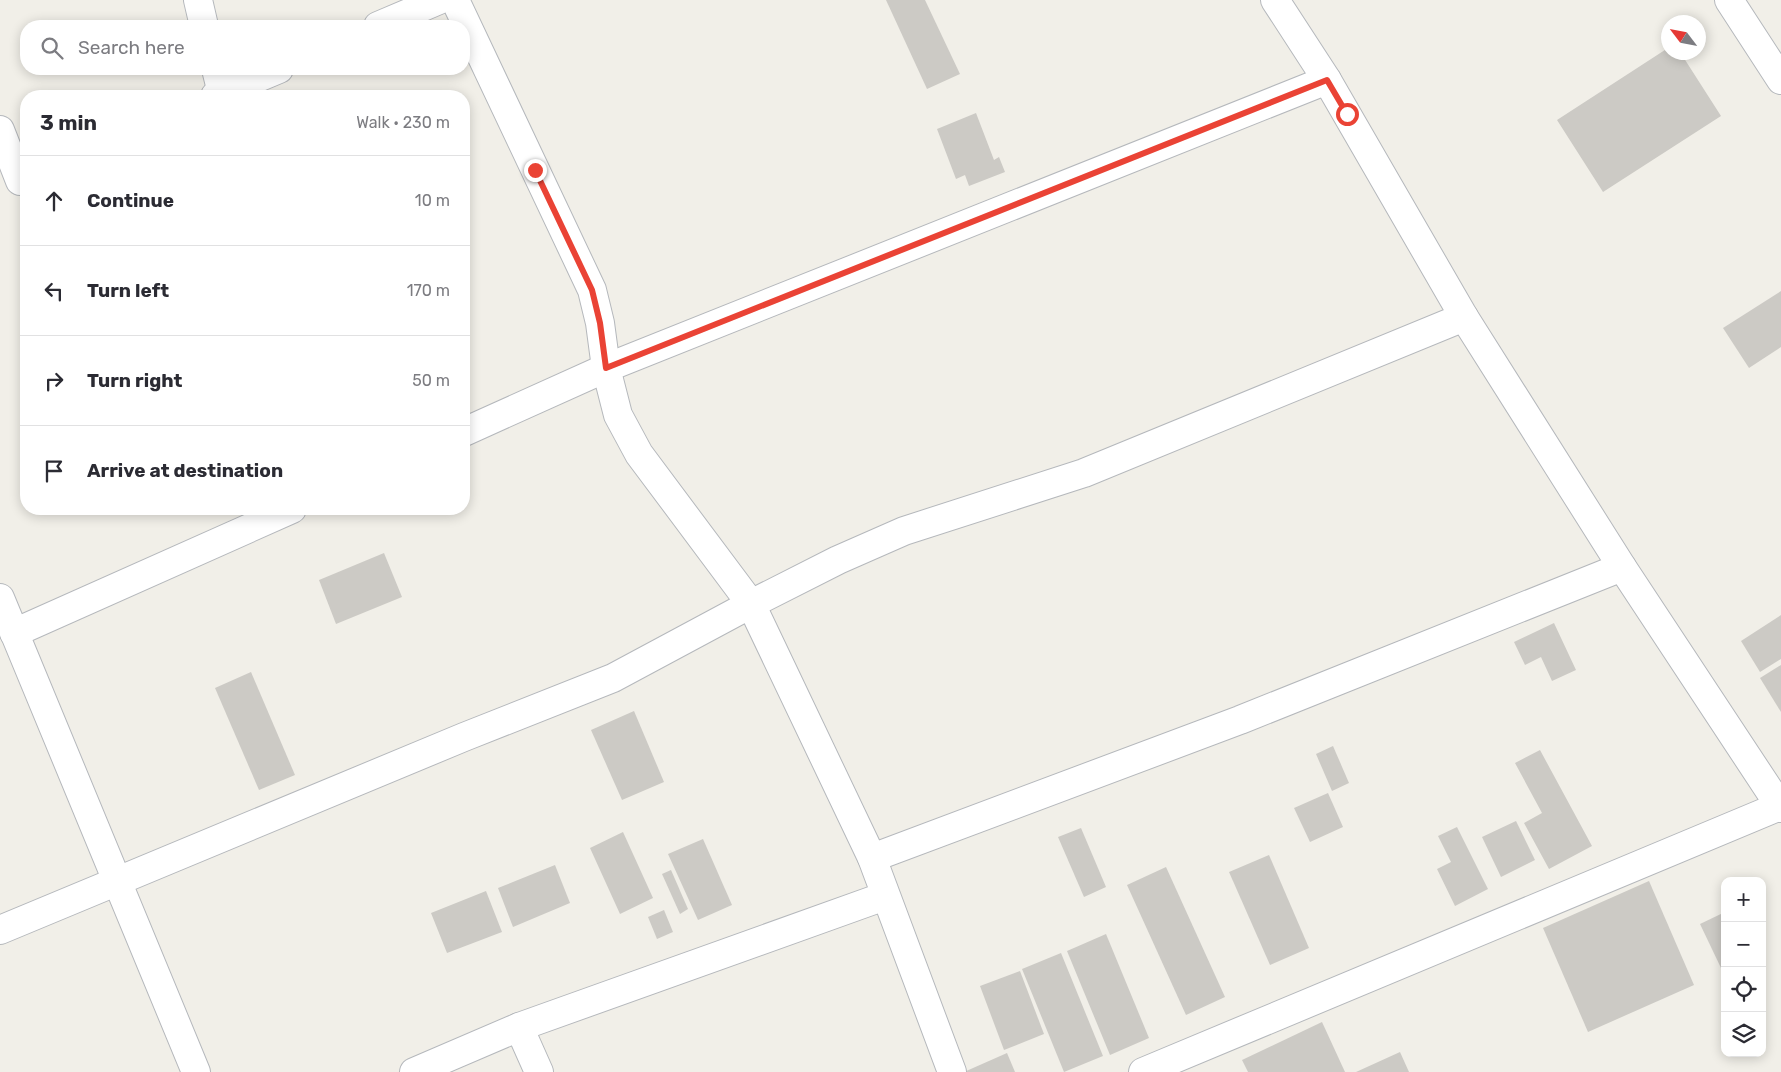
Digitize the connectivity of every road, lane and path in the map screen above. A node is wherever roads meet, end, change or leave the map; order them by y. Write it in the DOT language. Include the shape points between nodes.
graph roads {
  1 [pos="198,0"];
  2 [pos="439,0"];
  3 [pos="455,0"];
  4 [pos="1275,0"];
  5 [pos="1729,0"];
  6 [pos="203,20"];
  7 [pos="392,20"];
  8 [pos="464,20"];
  9 [pos="470,32"];
  10 [pos="257,75"];
  11 [pos="1327,80"];
  12 [pos="1781,80"];
  13 [pos="218,86"];
  14 [pos="0,130"];
  15 [pos="16,183"];
  16 [pos="1464,318"];
  17 [pos="606,368"];
  18 [pos="470,429"];
  19 [pos="279,515"];
  20 [pos="1622,567"];
  21 [pos="0,598"];
  22 [pos="751,604"];
  23 [pos="14,633"];
  24 [pos="1780,807"];
  25 [pos="872,858"];
  26 [pos="117,881"];
  27 [pos="885,896"];
  28 [pos="0,930"];
  29 [pos="519,1027"];
  30 [pos="196,1072"];
  31 [pos="414,1072"];
  32 [pos="539,1072"];
  33 [pos="952,1072"];
  34 [pos="1143,1072"];
  1 -- 6 [label="street"];
  2 -- 7 [label="street"];
  3 -- 8 [label="street"];
  4 -- 11 [label="street"];
  5 -- 12 [label="street"];
  9 -- 17 [label="street" via="592,290"];
  10 -- 13 [label="street"];
  11 -- 16 [label="street"];
  11 -- 17 [label="street"];
  14 -- 15 [label="street"];
  16 -- 20 [label="street"];
  16 -- 22 [label="street" via="1084,473 904,531"];
  17 -- 18 [label="street"];
  17 -- 22 [label="street" via="618,415 639,454"];
  19 -- 23 [label="street"];
  20 -- 24 [label="street"];
  20 -- 25 [label="street" via="1240,720"];
  21 -- 23 [label="street"];
  22 -- 25 [label="street"];
  22 -- 26 [label="street" via="613,678 464,736"];
  23 -- 26 [label="street"];
  24 -- 34 [label="street"];
  25 -- 27 [label="street"];
  26 -- 28 [label="street"];
  26 -- 30 [label="street"];
  27 -- 29 [label="street"];
  27 -- 33 [label="street"];
  29 -- 31 [label="street"];
  29 -- 32 [label="street"];
}
